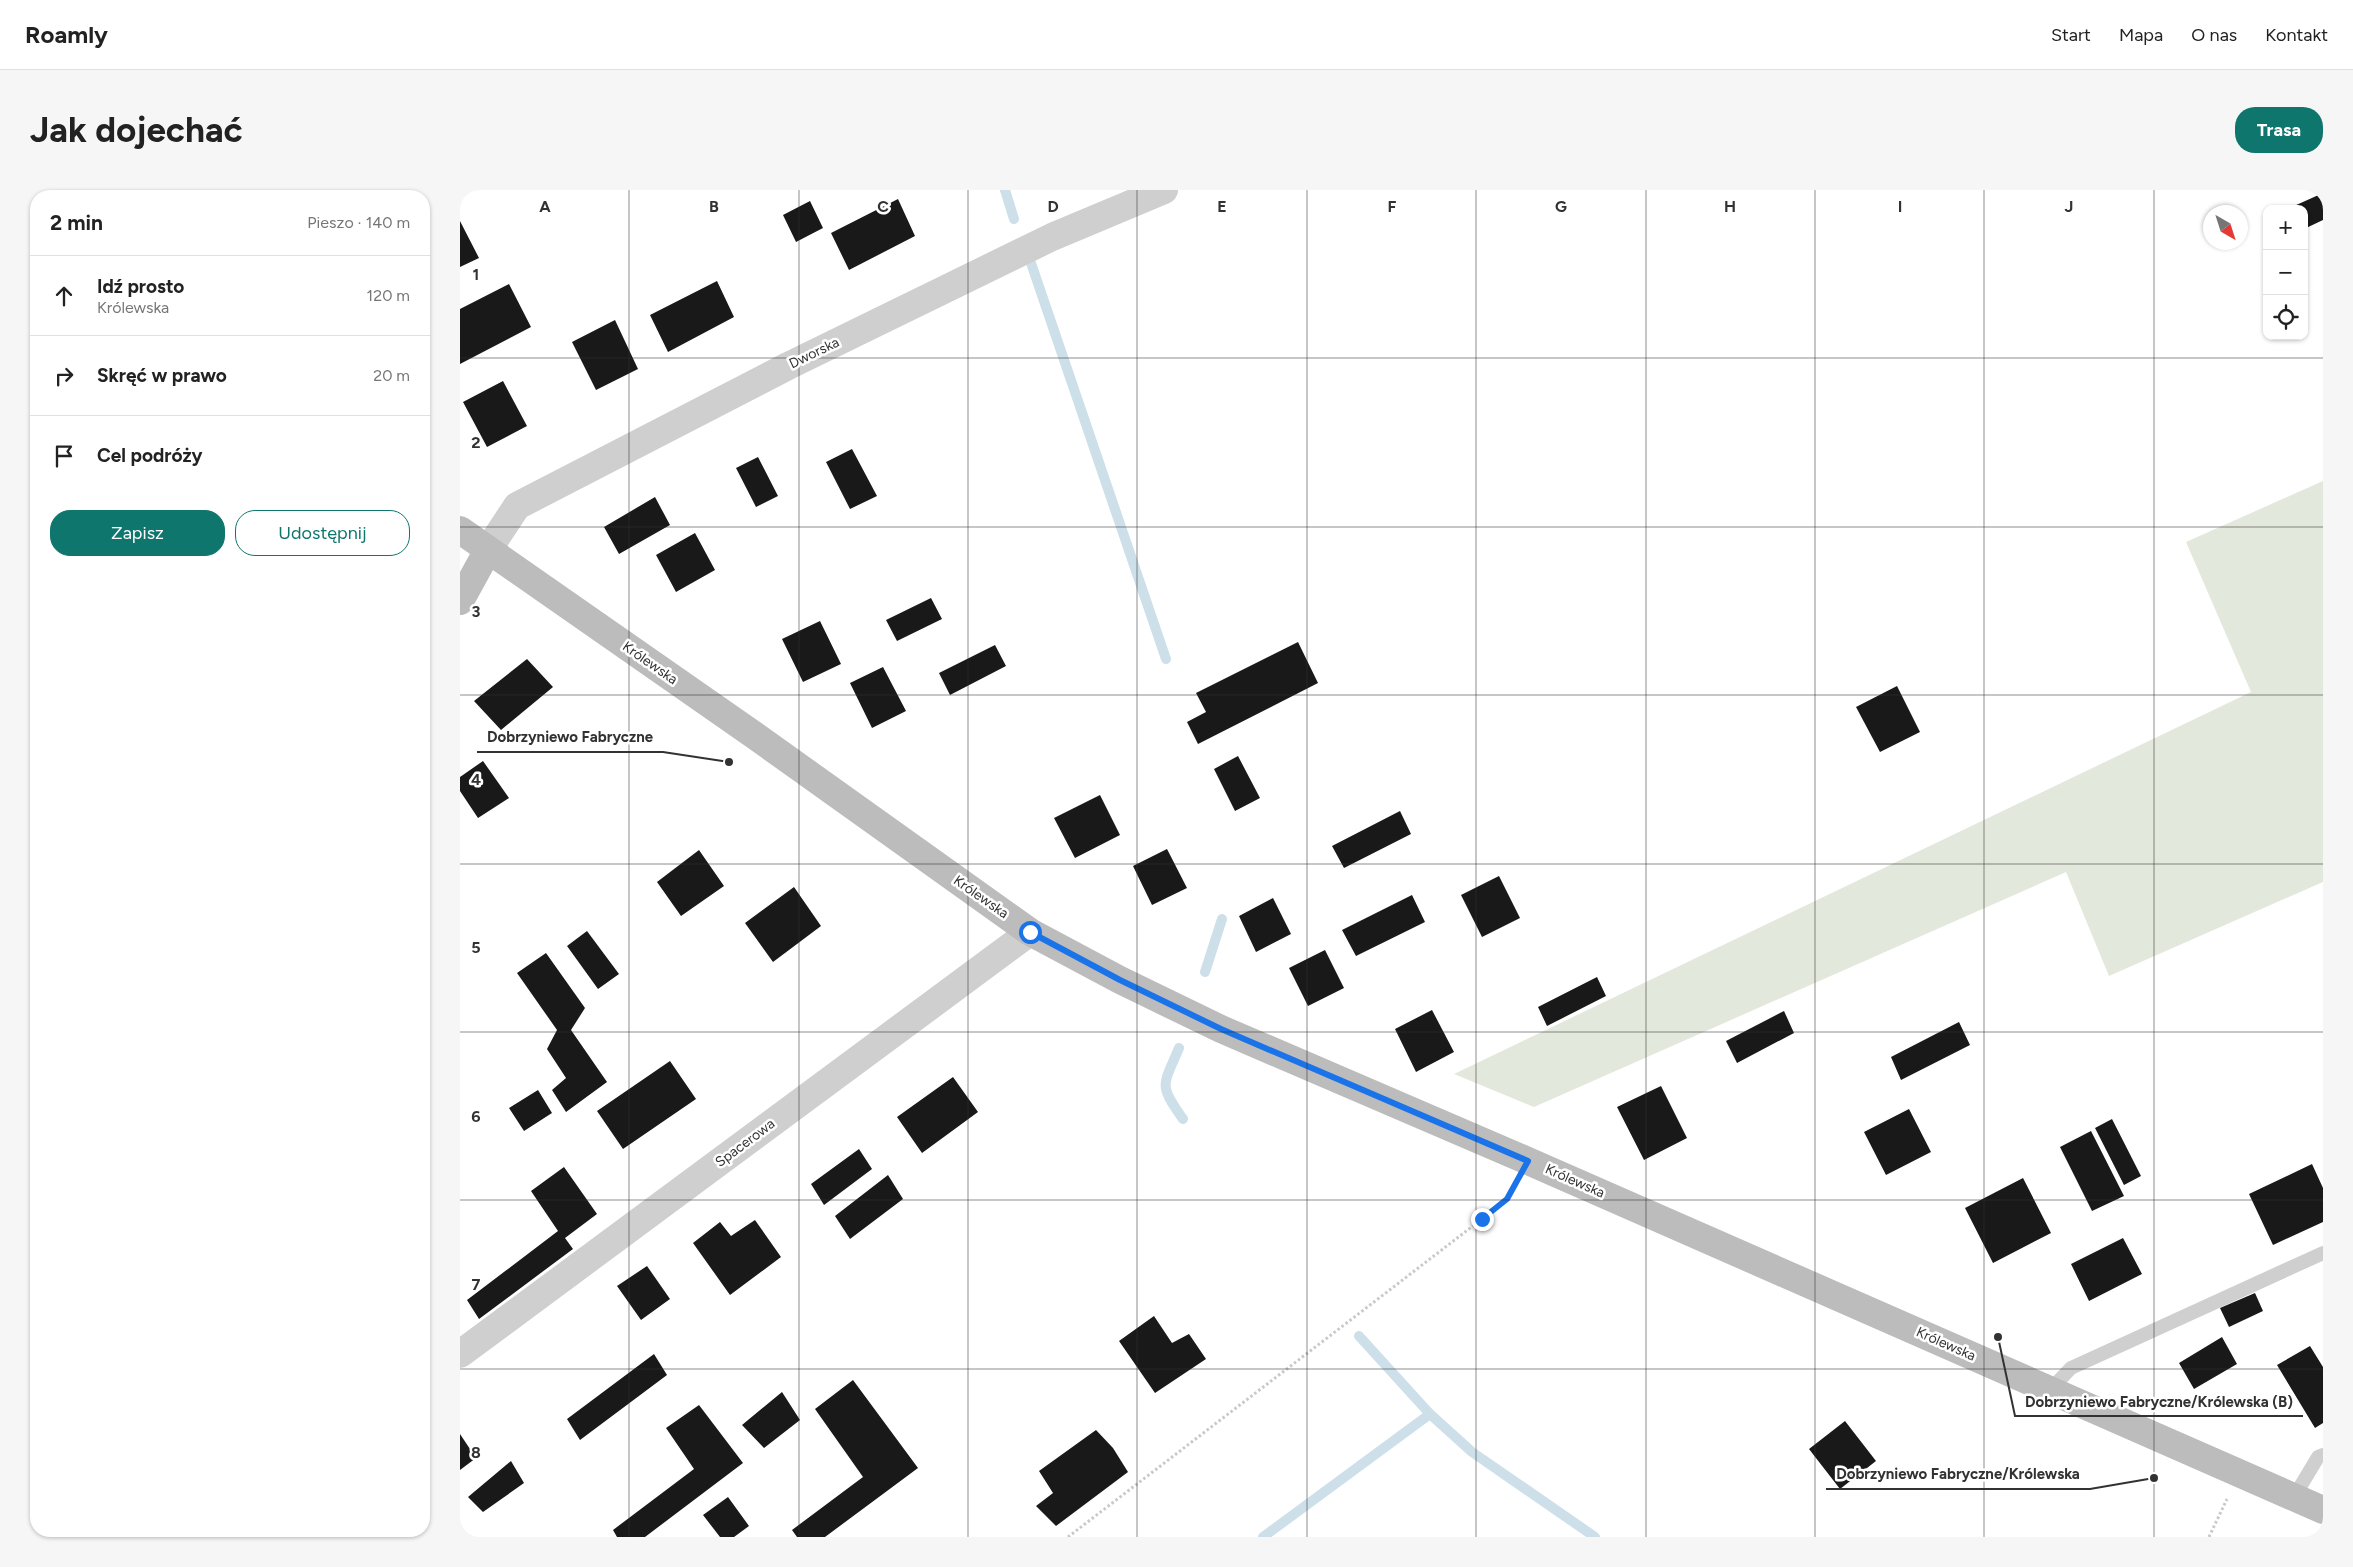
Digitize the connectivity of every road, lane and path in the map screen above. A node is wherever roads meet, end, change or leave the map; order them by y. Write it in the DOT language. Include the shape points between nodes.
graph roads {
  1 [pos="1164,190"];
  2 [pos="460,530"];
  3 [pos="488,550"];
  4 [pos="460,601"];
  5 [pos="1030,932"];
  6 [pos="1528,1161"];
  7 [pos="2323,1253"];
  8 [pos="460,1354"];
  9 [pos="2050,1390"];
  10 [pos="2323,1455"];
  11 [pos="2239,1473"];
  12 [pos="2294,1497"];
  13 [pos="2323,1510"];
  14 [pos="1068,1537"];
  15 [pos="2209,1537"];
  1 -- 3 [label="street, Dworska" via="1052,237 788,366 517,506"];
  2 -- 3 [label="street, Królewska"];
  3 -- 4 [label="street"];
  3 -- 5 [label="street, Królewska"];
  5 -- 6 [label="street, Królewska" via="1221,1029"];
  5 -- 8 [label="street, Spacerowa"];
  6 -- 9 [label="street, Królewska"];
  6 -- 14 [label="path" via="1507,1199"];
  7 -- 9 [label="lane" via="2071,1368"];
  9 -- 11 [label="street, Królewska"];
  10 -- 12 [label="lane" via="2318,1457"];
  11 -- 12 [label="street, Królewska"];
  11 -- 15 [label="path"];
  12 -- 13 [label="street, Królewska"];
}
